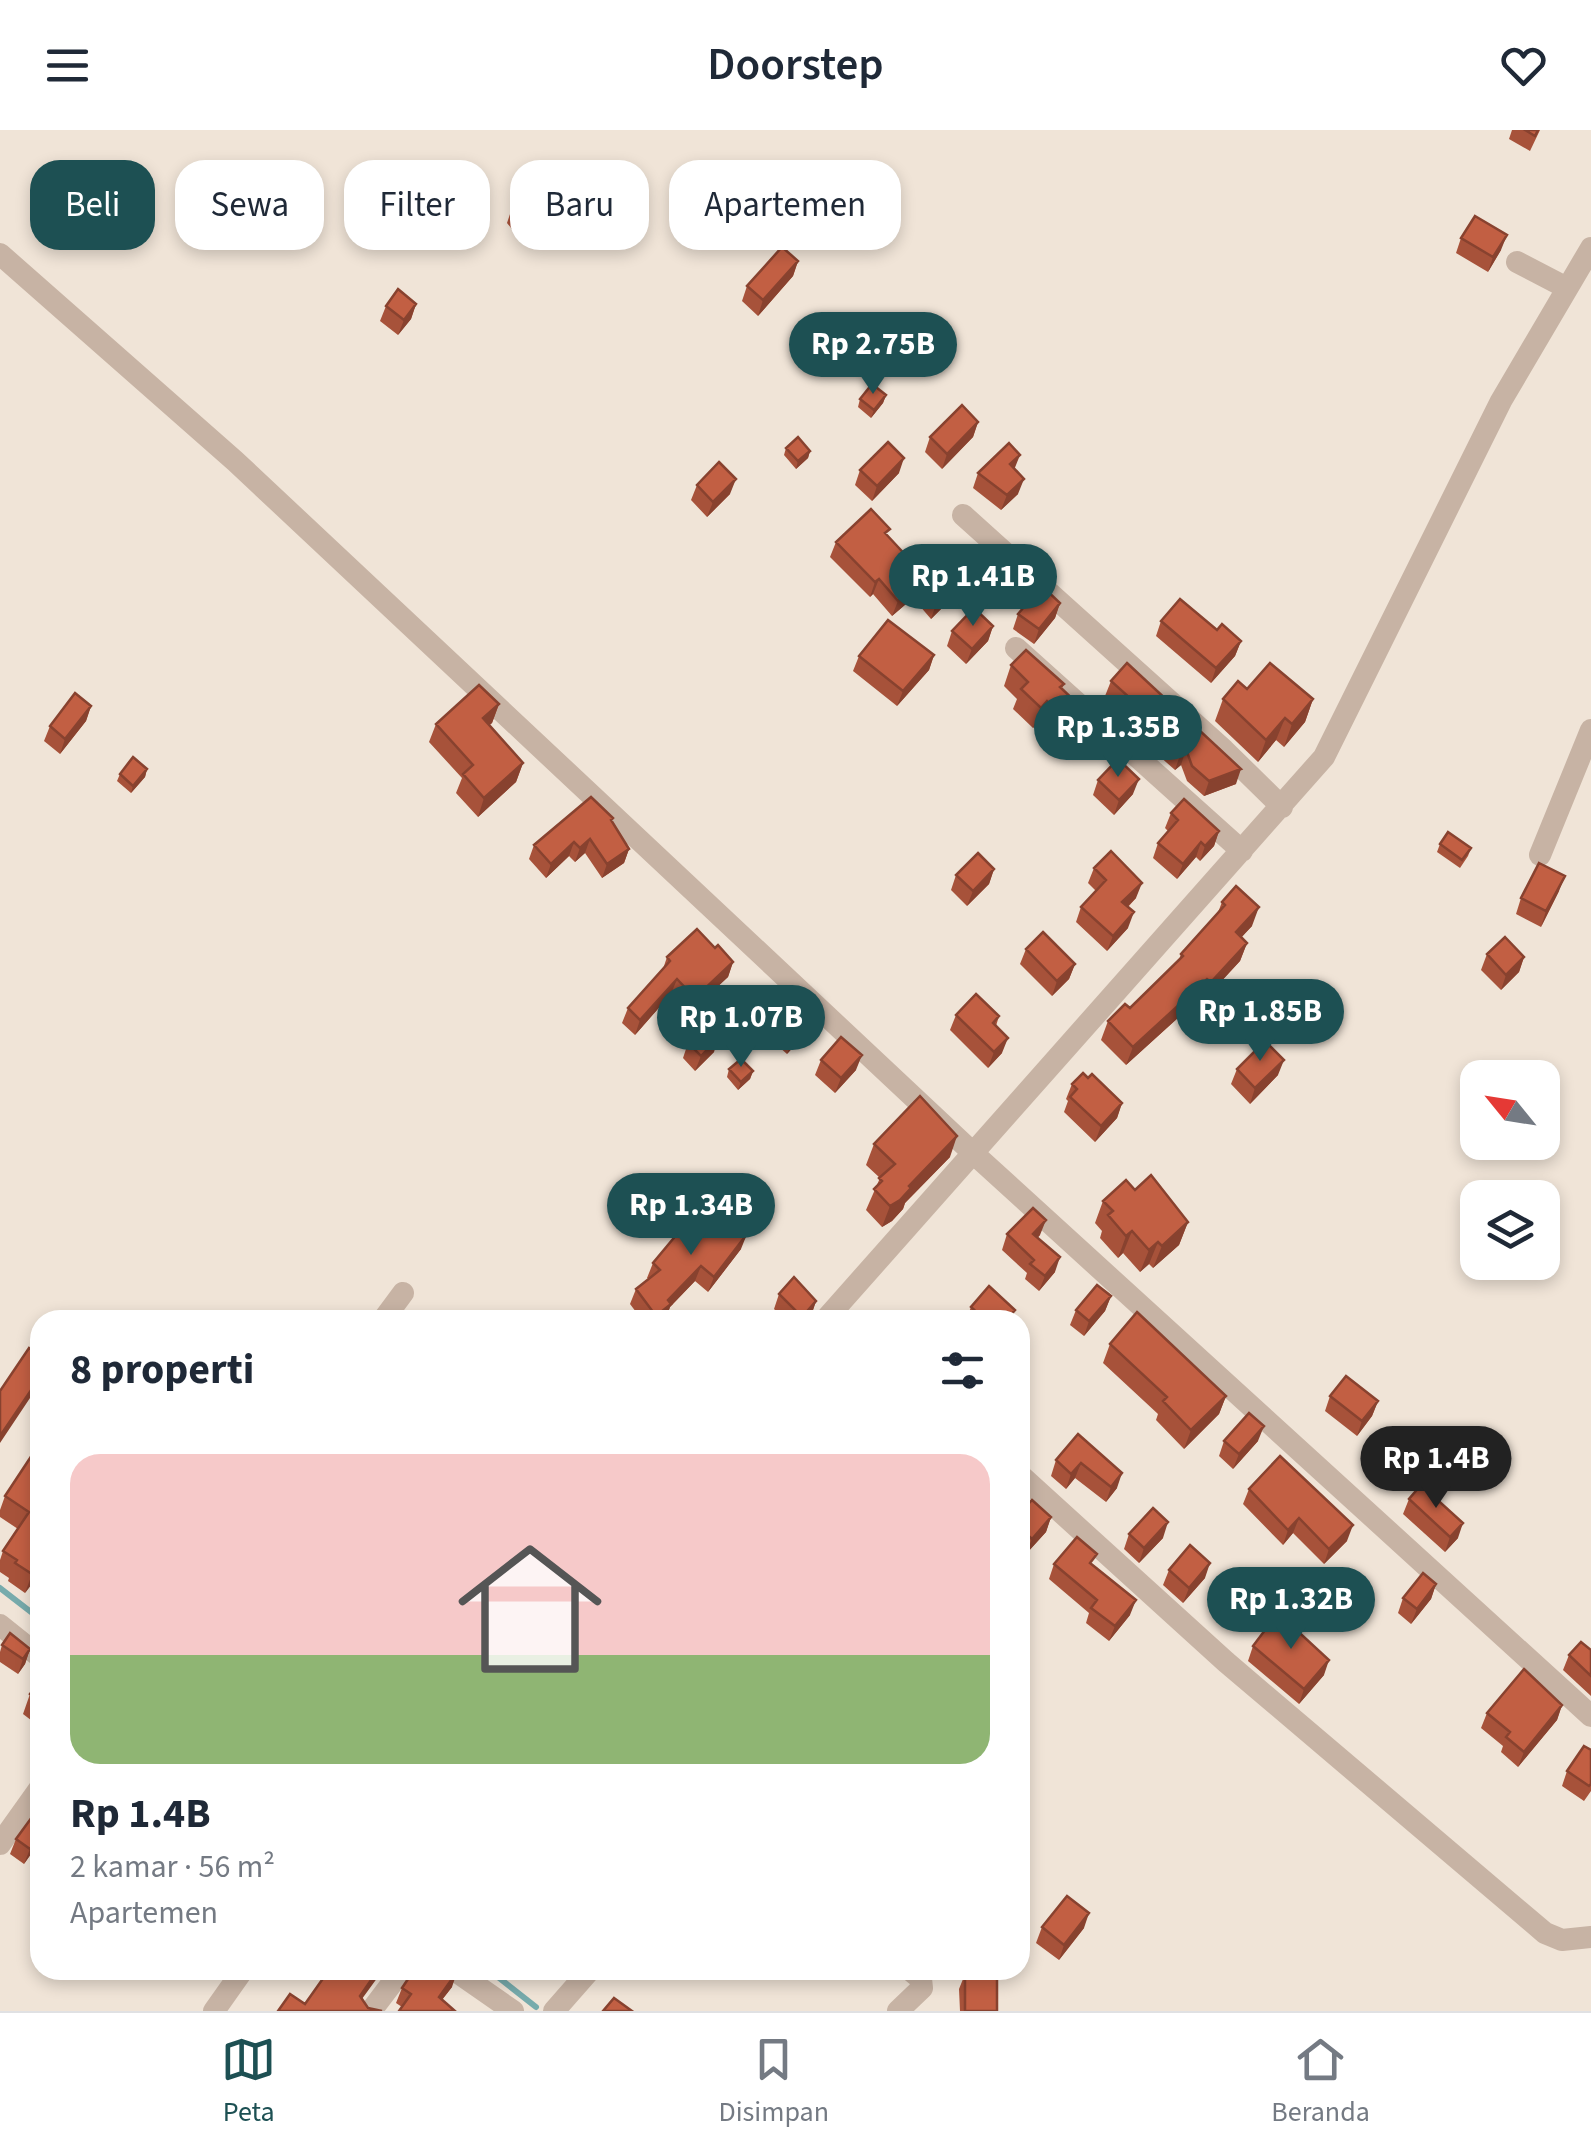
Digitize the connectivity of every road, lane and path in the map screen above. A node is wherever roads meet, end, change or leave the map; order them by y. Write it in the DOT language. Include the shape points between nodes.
graph roads {
  1 [pos="1591,248"];
  2 [pos="0,254"];
  3 [pos="1517,262"];
  4 [pos="1577,285"];
  5 [pos="962,516"];
  6 [pos="1016,648"];
  7 [pos="1591,730"];
  8 [pos="1282,807"];
  9 [pos="1242,851"];
  10 [pos="1540,855"];
  11 [pos="973,1152"];
  12 [pos="404,1293"];
  13 [pos="391,1310"];
  14 [pos="834,1310"];
  15 [pos="1030,1484"];
  16 [pos="0,1625"];
  17 [pos="30,1649"];
  18 [pos="1591,1716"];
  19 [pos="30,1802"];
  20 [pos="0,1844"];
  21 [pos="1591,1937"];
  22 [pos="236,1980"];
  23 [pos="394,1980"];
  24 [pos="468,1980"];
  25 [pos="581,1980"];
  26 [pos="921,1980"];
  27 [pos="214,2011"];
  28 [pos="371,2011"];
  29 [pos="513,2011"];
  30 [pos="554,2011"];
  31 [pos="898,2011"];
  1 -- 4 [label="street"];
  2 -- 11 [label="street" via="235,460"];
  3 -- 4 [label="street"];
  4 -- 8 [label="street" via="1501,401 1324,758"];
  5 -- 8 [label="street"];
  6 -- 9 [label="street"];
  7 -- 10 [label="street"];
  8 -- 9 [label="street"];
  9 -- 11 [label="street"];
  11 -- 14 [label="street"];
  11 -- 18 [label="street"];
  12 -- 13 [label="street"];
  15 -- 21 [label="street" via="1226,1662 1545,1933 1562,1940"];
  16 -- 17 [label="street"];
  19 -- 20 [label="street"];
  22 -- 27 [label="street"];
  23 -- 28 [label="street"];
  24 -- 29 [label="street"];
  25 -- 30 [label="street"];
  26 -- 31 [label="street" via="922,1988"];
}
